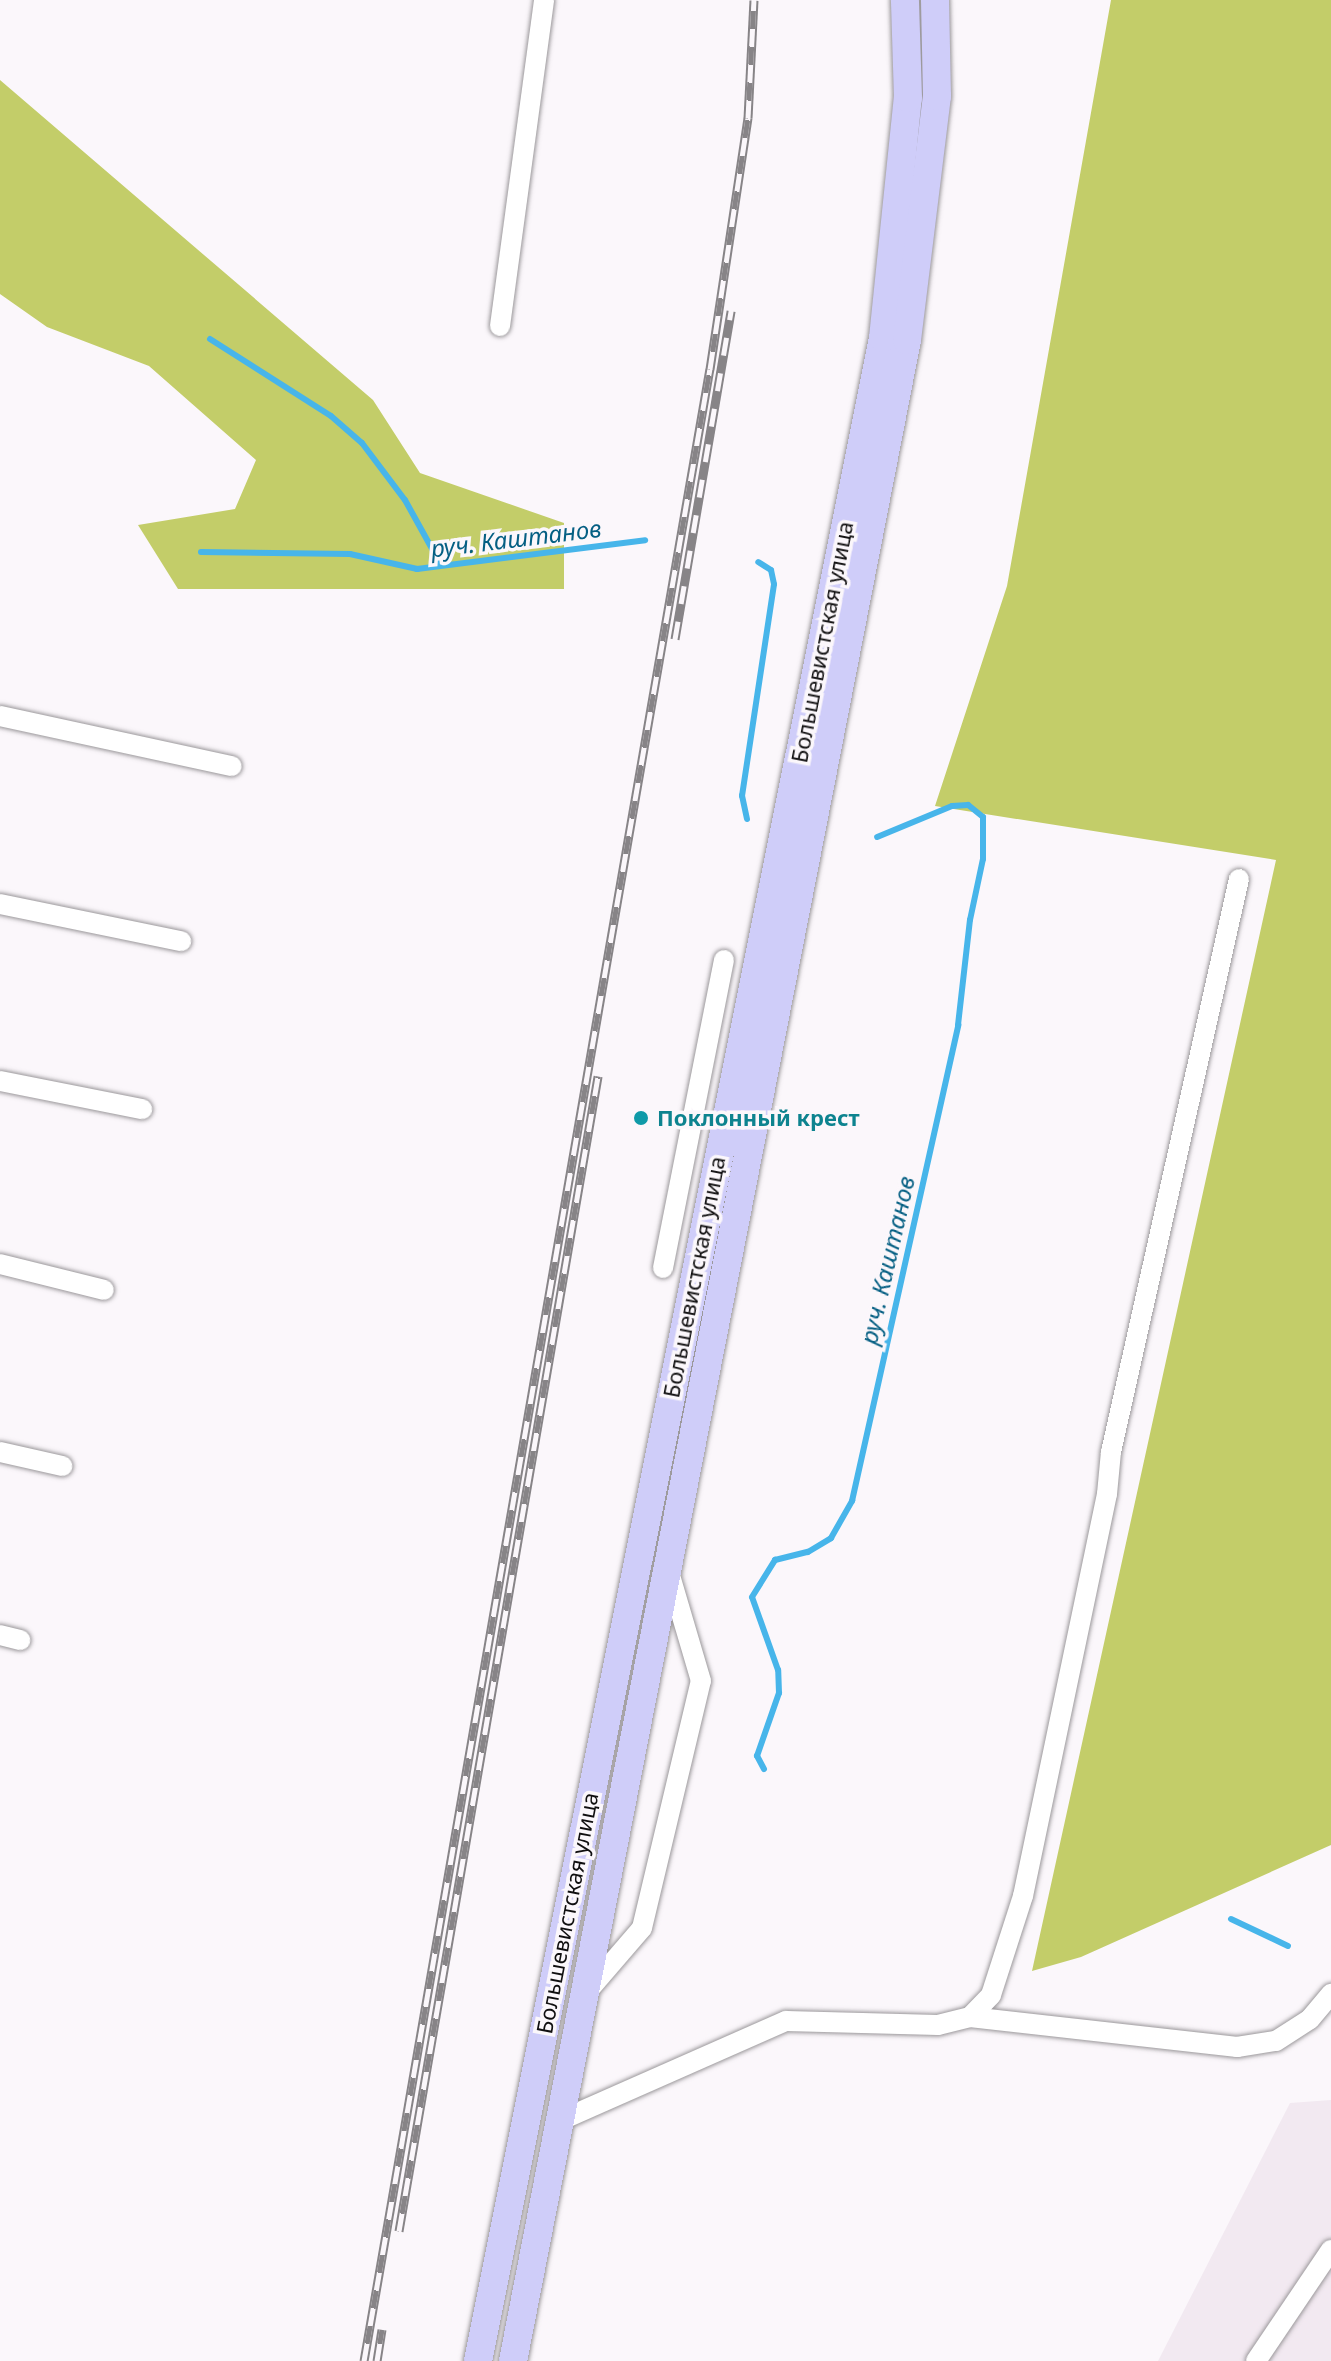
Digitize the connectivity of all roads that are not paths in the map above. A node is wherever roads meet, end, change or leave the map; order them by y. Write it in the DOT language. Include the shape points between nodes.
graph roads {
  1 [pos="544,0"];
  2 [pos="905,0"];
  3 [pos="935,0"];
  4 [pos="500,326"];
  5 [pos="0,716"];
  6 [pos="232,766"];
  7 [pos="1239,879"];
  8 [pos="0,904"];
  9 [pos="181,941"];
  10 [pos="724,960"];
  11 [pos="0,1081"];
  12 [pos="142,1109"];
  13 [pos="0,1264"];
  14 [pos="663,1268"];
  15 [pos="104,1290"];
  16 [pos="0,1452"];
  17 [pos="62,1466"];
  18 [pos="668,1567"];
  19 [pos="1331,1994"];
  20 [pos="584,1996"];
  21 [pos="970,2017"];
  22 [pos="559,2121"];
  23 [pos="1331,2250"];
  24 [pos="478,2361"];
  25 [pos="513,2361"];
  26 [pos="1256,2361"];
  1 -- 4 [label="street"];
  2 -- 24 [label="highway, Большевистская улица" via="908,98 883,338"];
  3 -- 18 [label="highway, Большевистская улица" via="937,96 907,340"];
  5 -- 6 [label="street"];
  7 -- 21 [label="street" via="1111,1452 1023,1896 991,1995"];
  8 -- 9 [label="street"];
  10 -- 14 [label="street"];
  11 -- 12 [label="street"];
  13 -- 15 [label="street"];
  16 -- 17 [label="street"];
  18 -- 20 [label="highway, Большевистская улица"];
  18 -- 20 [label="street" via="701,1681 642,1928"];
  19 -- 21 [label="street" via="1310,2019 1276,2041 1237,2047"];
  20 -- 22 [label="highway, Большевистская улица"];
  21 -- 22 [label="street" via="938,2025 786,2021"];
  22 -- 25 [label="highway, Большевистская улица"];
  23 -- 26 [label="street"];
}
